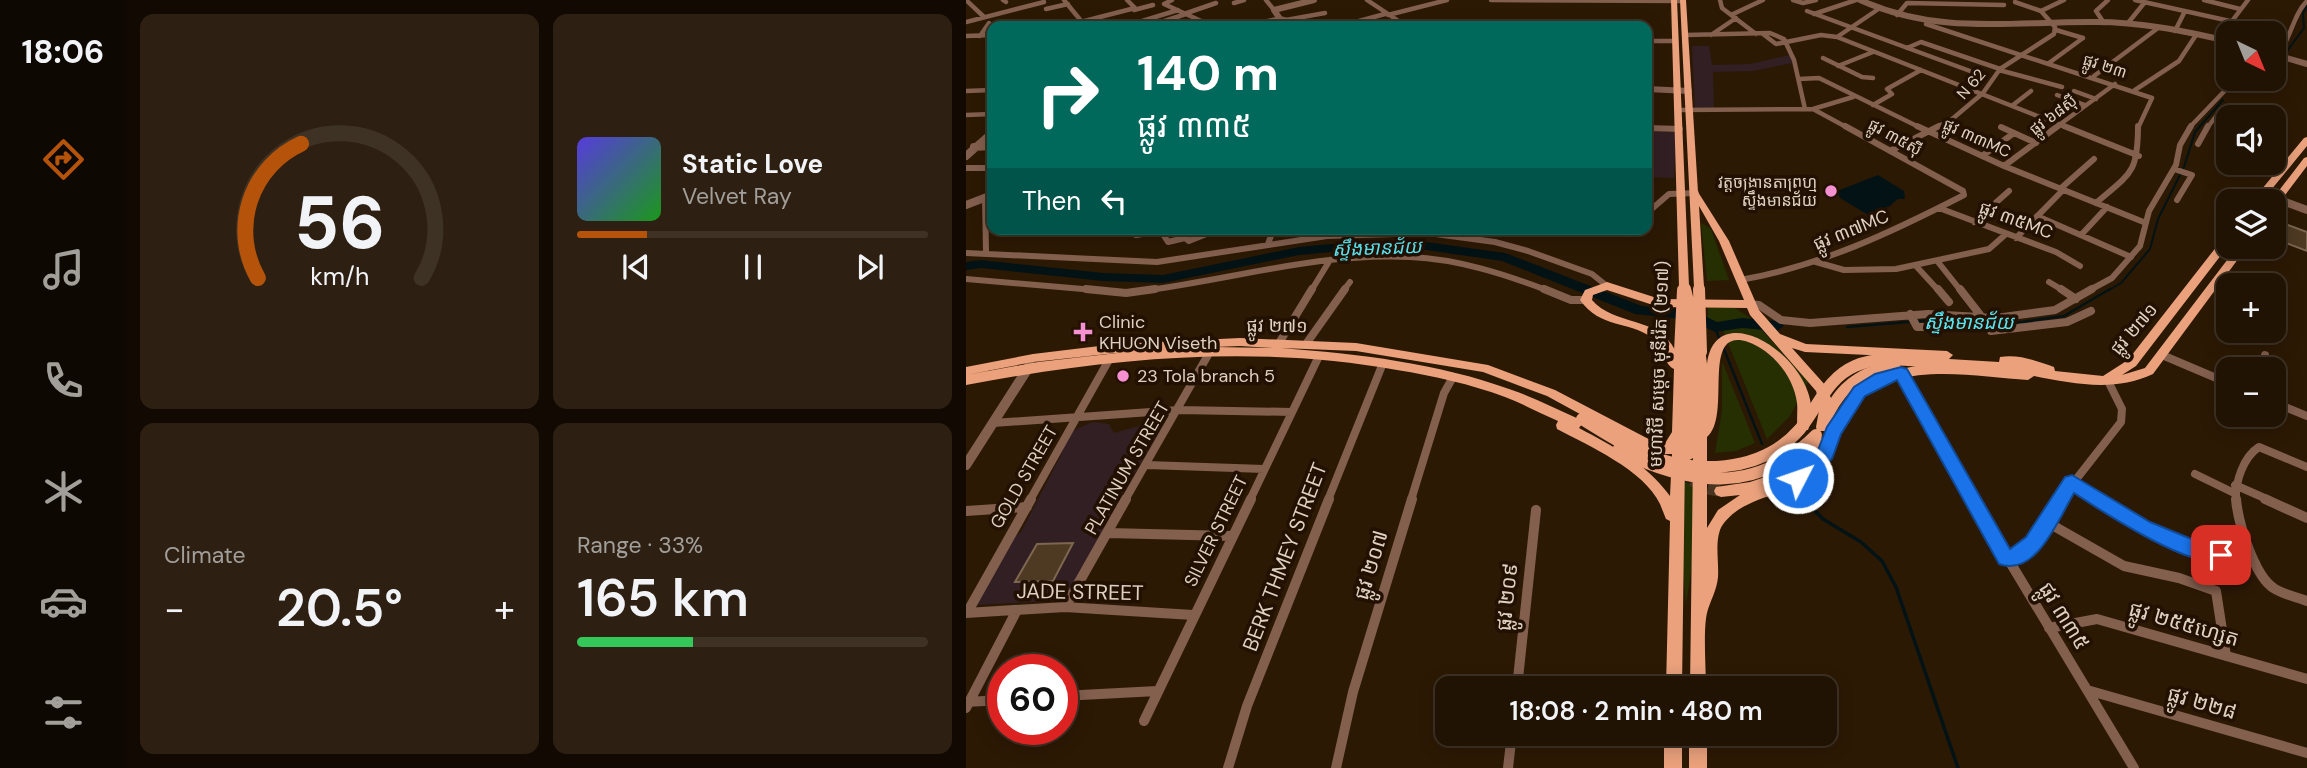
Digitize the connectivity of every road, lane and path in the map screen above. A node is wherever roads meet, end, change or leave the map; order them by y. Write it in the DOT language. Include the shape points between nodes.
graph roads {
  1 [pos="967,0"];
  2 [pos="1077,0"];
  3 [pos="1127,0"];
  4 [pos="1172,0"];
  5 [pos="1244,0"];
  6 [pos="1266,0"];
  7 [pos="1314,0"];
  8 [pos="1367,0"];
  9 [pos="1447,0"];
  10 [pos="1491,0"];
  11 [pos="1552,0"];
  12 [pos="1587,0"];
  13 [pos="1720,0"];
  14 [pos="1763,0"];
  15 [pos="1793,0"];
  16 [pos="1816,0"];
  17 [pos="1858,0"];
  18 [pos="2018,0"];
  19 [pos="2064,0"];
  20 [pos="2108,0"];
  21 [pos="2135,0"];
  22 [pos="2204,0"];
  23 [pos="2248,0"];
  24 [pos="1678,1"];
  25 [pos="2214,1"];
  26 [pos="2295,1"];
  27 [pos="1044,2"];
  28 [pos="1066,2"];
  29 [pos="1906,2"];
  30 [pos="1981,2"];
  31 [pos="2145,2"];
  32 [pos="1216,3"];
  33 [pos="1234,3"];
  34 [pos="2305,3"];
  35 [pos="1153,5"];
  36 [pos="2004,5"];
  37 [pos="1046,9"];
  38 [pos="2240,9"];
  39 [pos="1134,10"];
  40 [pos="1178,10"];
  41 [pos="1274,10"];
  42 [pos="1877,10"];
  43 [pos="1807,11"];
  44 [pos="2041,11"];
  45 [pos="2185,11"];
  46 [pos="1325,13"];
  47 [pos="1185,14"];
  48 [pos="1387,14"];
  49 [pos="1814,14"];
  50 [pos="1897,15"];
  51 [pos="984,17"];
  52 [pos="1734,17"];
  53 [pos="1093,20"];
  54 [pos="1283,20"];
  55 [pos="1081,21"];
  56 [pos="1088,21"];
  57 [pos="1142,21"];
  58 [pos="1164,21"];
  59 [pos="1201,21"];
  60 [pos="1277,21"];
  61 [pos="1286,21"];
  62 [pos="1359,21"];
  63 [pos="1398,21"];
  64 [pos="2228,21"];
  65 [pos="2233,21"];
  66 [pos="966,22"];
  67 [pos="2053,23"];
  68 [pos="2104,23"];
  69 [pos="2129,23"];
  70 [pos="1926,24"];
  71 [pos="987,26"];
  72 [pos="1851,28"];
  73 [pos="2158,29"];
  74 [pos="2056,30"];
  75 [pos="2175,31"];
  76 [pos="1712,34"];
  77 [pos="1760,34"];
  78 [pos="987,35"];
  79 [pos="1685,35"];
  80 [pos="2196,35"];
  81 [pos="966,36"];
  82 [pos="980,36"];
  83 [pos="1837,37"];
  84 [pos="2216,39"];
  85 [pos="1652,41"];
  86 [pos="1676,41"];
  87 [pos="1788,43"];
  88 [pos="2286,44"];
  89 [pos="1907,48"];
  90 [pos="1873,52"];
  91 [pos="2024,55"];
  92 [pos="1823,58"];
  93 [pos="2286,59"];
  94 [pos="2049,63"];
  95 [pos="2307,64"];
  96 [pos="1839,66"];
  97 [pos="1921,70"];
  98 [pos="2000,70"];
  99 [pos="1969,71"];
  100 [pos="2094,76"];
  101 [pos="1873,78"];
  102 [pos="1799,79"];
  103 [pos="2115,84"];
  104 [pos="2062,87"];
  105 [pos="1652,89"];
  106 [pos="987,90"];
  107 [pos="1678,90"];
  108 [pos="2135,90"];
  109 [pos="966,91"];
  110 [pos="1689,91"];
  111 [pos="2031,91"];
  112 [pos="2074,91"];
  113 [pos="2225,91"];
  114 [pos="1983,93"];
  115 [pos="2057,95"];
  116 [pos="1853,97"];
  117 [pos="2096,99"];
  118 [pos="1873,105"];
  119 [pos="2013,106"];
  120 [pos="2085,106"];
  121 [pos="1809,109"];
  122 [pos="1679,110"];
  123 [pos="1691,110"];
  124 [pos="987,114"];
  125 [pos="966,115"];
  126 [pos="2216,115"];
  127 [pos="2061,124"];
  128 [pos="2001,127"];
  129 [pos="1652,128"];
  130 [pos="1680,129"];
  131 [pos="2189,132"];
  132 [pos="1930,133"];
  133 [pos="2014,133"];
  134 [pos="2199,135"];
  135 [pos="987,137"];
  136 [pos="2307,140"];
  137 [pos="2036,143"];
  138 [pos="2198,144"];
  139 [pos="987,146"];
  140 [pos="966,147"];
  141 [pos="976,147"];
  142 [pos="1890,150"];
  143 [pos="966,156"];
  144 [pos="1982,156"];
  145 [pos="2139,156"];
  146 [pos="2094,159"];
  147 [pos="2307,160"];
  148 [pos="2004,166"];
  149 [pos="987,167"];
  150 [pos="966,168"];
  151 [pos="2177,169"];
  152 [pos="2267,189"];
  153 [pos="2285,189"];
  154 [pos="2062,190"];
  155 [pos="1964,191"];
  156 [pos="2009,191"];
  157 [pos="1683,193"];
  158 [pos="1696,193"];
  159 [pos="987,197"];
  160 [pos="2177,200"];
  161 [pos="2096,203"];
  162 [pos="966,205"];
  163 [pos="2286,205"];
  164 [pos="2107,207"];
  165 [pos="1652,208"];
  166 [pos="1939,208"];
  167 [pos="2307,210"];
  168 [pos="2037,216"];
  169 [pos="1974,222"];
  170 [pos="2146,223"];
  171 [pos="987,233"];
  172 [pos="2006,234"];
  173 [pos="2082,234"];
  174 [pos="1164,235"];
  175 [pos="1204,235"];
  176 [pos="1271,235"];
  177 [pos="1300,235"];
  178 [pos="1346,235"];
  179 [pos="1443,235"];
  180 [pos="2016,238"];
  181 [pos="1294,239"];
  182 [pos="1268,244"];
  183 [pos="986,251"];
  184 [pos="966,253"];
  185 [pos="2216,254"];
  186 [pos="2131,257"];
  187 [pos="2233,259"];
  188 [pos="1330,260"];
  189 [pos="1816,262"];
  190 [pos="1938,262"];
  191 [pos="1916,266"];
  192 [pos="2080,266"];
  193 [pos="966,279"];
  194 [pos="1740,280"];
  195 [pos="1350,282"];
  196 [pos="2049,282"];
  197 [pos="1606,286"];
  198 [pos="2076,299"];
  199 [pos="1586,300"];
  200 [pos="1948,302"];
  201 [pos="1751,308"];
  202 [pos="2091,311"];
  203 [pos="1981,316"];
  204 [pos="1913,319"];
  205 [pos="2022,322"];
  206 [pos="1953,327"];
  207 [pos="1991,331"];
  208 [pos="1773,334"];
  209 [pos="1279,343"];
  210 [pos="1306,344"];
  211 [pos="1213,348"];
  212 [pos="1696,354"];
  213 [pos="2162,355"];
  214 [pos="1319,356"];
  215 [pos="1110,358"];
  216 [pos="1384,362"];
  217 [pos="1030,363"];
  218 [pos="1930,365"];
  219 [pos="966,371"];
  220 [pos="1457,371"];
  221 [pos="1901,373"];
  222 [pos="2067,376"];
  223 [pos="2216,378"];
  224 [pos="2107,379"];
  225 [pos="966,380"];
  226 [pos="1679,389"];
  227 [pos="2286,407"];
  228 [pos="1179,410"];
  229 [pos="1292,412"];
  230 [pos="1078,416"];
  231 [pos="2307,416"];
  232 [pos="1579,422"];
  233 [pos="993,423"];
  234 [pos="1803,427"];
  235 [pos="1824,431"];
  236 [pos="1678,433"];
  237 [pos="1688,456"];
  238 [pos="966,465"];
  239 [pos="1147,465"];
  240 [pos="2307,467"];
  241 [pos="1264,469"];
  242 [pos="2195,474"];
  243 [pos="2072,482"];
  244 [pos="2235,489"];
  245 [pos="1721,491"];
  246 [pos="1027,507"];
  247 [pos="1535,510"];
  248 [pos="966,511"];
  249 [pos="2306,518"];
  250 [pos="2045,522"];
  251 [pos="2307,529"];
  252 [pos="1676,530"];
  253 [pos="1108,533"];
  254 [pos="1231,536"];
  255 [pos="2006,558"];
  256 [pos="2255,563"];
  257 [pos="2307,601"];
  258 [pos="1065,607"];
  259 [pos="1017,610"];
  260 [pos="966,612"];
  261 [pos="1193,615"];
  262 [pos="1698,617"];
  263 [pos="2049,628"];
  264 [pos="2226,656"];
  265 [pos="1518,676"];
  266 [pos="1674,676"];
  267 [pos="1698,676"];
  268 [pos="2307,679"];
  269 [pos="2087,690"];
  270 [pos="1157,691"];
  271 [pos="1078,695"];
  272 [pos="987,702"];
  273 [pos="967,704"];
  274 [pos="1144,721"];
  275 [pos="1511,746"];
  276 [pos="1673,746"];
  277 [pos="1698,746"];
  278 [pos="2307,753"];
  279 [pos="1228,768"];
  280 [pos="1336,768"];
  281 [pos="1508,768"];
  282 [pos="1673,768"];
  283 [pos="1698,768"];
  284 [pos="2134,768"];
  1 -- 51 [label="street"];
  2 -- 28 [label="street"];
  3 -- 39 [label="street"];
  4 -- 40 [label="street" via="1164,4"];
  5 -- 33 [label="street"];
  6 -- 41 [label="street"];
  7 -- 41 [label="street"];
  8 -- 48 [label="street"];
  9 -- 48 [label="street"];
  10 -- 11 [label="street"];
  11 -- 12 [label="street"];
  12 -- 24 [label="street"];
  13 -- 52 [label="street" via="1721,8"];
  14 -- 52 [label="street"];
  15 -- 16 [label="street"];
  17 -- 42 [label="street"];
  17 -- 49 [label="street"];
  18 -- 44 [label="street" via="2015,2"];
  19 -- 44 [label="street"];
  20 -- 68 [label="street" via="2096,11"];
  21 -- 31 [label="street"];
  22 -- 25 [label="street"];
  23 -- 38 [label="street"];
  24 -- 79 [label="main road, មហាវិថី សម្តេច មុនីរ៉េត (២១៧)"];
  24 -- 86 [label="main road, មហាវិថី សម្តេច មុនីរ៉េត (២១៧)"];
  25 -- 38 [label="street"];
  26 -- 34 [label="street"];
  27 -- 51 [label="street"];
  28 -- 37 [label="street"];
  28 -- 55 [label="street"];
  29 -- 30 [label="street"];
  29 -- 50 [label="street"];
  30 -- 36 [label="street"];
  31 -- 45 [label="street"];
  31 -- 69 [label="street"];
  32 -- 47 [label="street"];
  34 -- 88 [label="street" via="2297,13 2294,35"];
  35 -- 39 [label="street"];
  38 -- 65 [label="street"];
  39 -- 53 [label="street"];
  40 -- 47 [label="street"];
  40 -- 57 [label="street"];
  41 -- 54 [label="street"];
  42 -- 50 [label="street"];
  42 -- 72 [label="street"];
  43 -- 49 [label="street"];
  44 -- 67 [label="street"];
  45 -- 64 [label="street"];
  45 -- 75 [label="street"];
  46 -- 54 [label="street"];
  47 -- 58 [label="street"];
  47 -- 59 [label="street"];
  48 -- 62 [label="street"];
  48 -- 63 [label="street"];
  49 -- 72 [label="street"];
  50 -- 70 [label="street"];
  51 -- 66 [label="street"];
  52 -- 76 [label="street"];
  52 -- 77 [label="street"];
  53 -- 56 [label="street"];
  54 -- 60 [label="street"];
  54 -- 61 [label="street"];
  67 -- 68 [label="street"];
  67 -- 70 [label="street"];
  67 -- 74 [label="street"];
  68 -- 69 [label="street"];
  69 -- 73 [label="street"];
  70 -- 91 [label="street, ផ្លូវ ២៣"];
  71 -- 82 [label="street"];
  72 -- 83 [label="street"];
  72 -- 89 [label="street"];
  73 -- 75 [label="street"];
  73 -- 100 [label="street"];
  74 -- 91 [label="street, N 62"];
  74 -- 94 [label="street" via="2083,38"];
  75 -- 80 [label="street"];
  76 -- 77 [label="street"];
  76 -- 79 [label="street"];
  77 -- 87 [label="street" via="1777,35"];
  78 -- 82 [label="street"];
  79 -- 110 [label="main road, មហាវិថី សម្តេច មុនីរ៉េត (២១៧)"];
  80 -- 84 [label="street"];
  80 -- 108 [label="street" via="2179,61"];
  81 -- 82 [label="street"];
  83 -- 87 [label="street" via="1821,35"];
  83 -- 90 [label="street"];
  85 -- 86 [label="street"];
  86 -- 107 [label="main road, មហាវិថី សម្តេច មុនីរ៉េត (២១៧)"];
  87 -- 102 [label="street"];
  89 -- 98 [label="street" via="1921,41"];
  89 -- 99 [label="street"];
  90 -- 96 [label="street"];
  90 -- 97 [label="street"];
  91 -- 94 [label="street, ផ្លូវ ២៣"];
  91 -- 98 [label="street, N 62"];
  92 -- 96 [label="street"];
  93 -- 95 [label="street"];
  94 -- 100 [label="street, ផ្លូវ ២៣"];
  96 -- 101 [label="street"];
  97 -- 114 [label="street"];
  97 -- 118 [label="street" via="1887,89 1892,94"];
  98 -- 104 [label="street"];
  98 -- 114 [label="street, N 62"];
  100 -- 103 [label="street, ផ្លូវ ២៣"];
  102 -- 116 [label="street, ផ្លូវ ៣៣MC" via="1816,77"];
  102 -- 121 [label="street"];
  103 -- 108 [label="street, ផ្លូវ ២៣"];
  103 -- 117 [label="street, ផ្លូវ ៦៨ស៊ី"];
  105 -- 107 [label="street"];
  106 -- 109 [label="street"];
  107 -- 110 [label="street"];
  107 -- 122 [label="main road, មហាវិថី សម្តេច មុនីរ៉េត (២១៧)"];
  108 -- 145 [label="street, ផ្លូវ ២៣" via="2153,100 2138,125"];
  110 -- 123 [label="main road, មហាវិថី សម្តេច មុនីរ៉េត (២១៧)"];
  111 -- 119 [label="street"];
  112 -- 117 [label="street"];
  113 -- 131 [label="street"];
  114 -- 119 [label="street"];
  114 -- 132 [label="street, N 62"];
  115 -- 120 [label="street"];
  116 -- 118 [label="street, ផ្លូវ ៣៣MC"];
  116 -- 121 [label="street"];
  117 -- 120 [label="street, ផ្លូវ ៦៨ស៊ី"];
  118 -- 132 [label="street, ផ្លូវ ៣៣MC"];
  119 -- 127 [label="street"];
  120 -- 127 [label="street, ផ្លូវ ៦៨ស៊ី"];
  121 -- 123 [label="street"];
  121 -- 142 [label="street, ផ្លូវ ៣៥ស៊ី"];
  122 -- 123 [label="street"];
  122 -- 130 [label="main road, មហាវិថី សម្តេច មុនីរ៉េត (២១៧)"];
  123 -- 158 [label="main road, មហាវិថី សម្តេច មុនីរ៉េត (២១៧)"];
  124 -- 125 [label="street"];
  126 -- 134 [label="street"];
  127 -- 137 [label="street, ផ្លូវ ៦៨ស៊ី"];
  127 -- 145 [label="street"];
  128 -- 133 [label="street"];
  129 -- 130 [label="street"];
  130 -- 157 [label="main road, មហាវិថី សម្តេច មុនីរ៉េត (២១៧)"];
  131 -- 134 [label="street"];
  131 -- 151 [label="street"];
  132 -- 142 [label="street, N 62"];
  132 -- 144 [label="street, ផ្លូវ ៣៣MC"];
  133 -- 137 [label="street"];
  133 -- 144 [label="street"];
  134 -- 138 [label="street"];
  135 -- 141 [label="street"];
  136 -- 152 [label="main road"];
  137 -- 148 [label="street, ផ្លូវ ៦៨ស៊ី"];
  139 -- 141 [label="street"];
  140 -- 141 [label="street"];
  141 -- 143 [label="street"];
  142 -- 155 [label="street, ផ្លូវ ៣៥ស៊ី"];
  144 -- 148 [label="street, ផ្លូវ ៣៣MC"];
  145 -- 161 [label="street" via="2123,180"];
  146 -- 154 [label="street"];
  147 -- 153 [label="main road"];
  148 -- 154 [label="street, ផ្លូវ ៣៣MC"];
  149 -- 150 [label="street"];
  151 -- 160 [label="street" via="2191,176"];
  151 -- 170 [label="street"];
  154 -- 161 [label="street, ផ្លូវ ៣៣MC"];
  154 -- 168 [label="street"];
  155 -- 166 [label="street, ផ្លូវ ៣៧MC"];
  156 -- 169 [label="street"];
  157 -- 158 [label="street"];
  157 -- 165 [label="street" via="1663,198"];
  157 -- 212 [label="main road, មហាវិថី សម្តេច មុនីរ៉េត (២១៧), bridge" via="1684,286"];
  158 -- 194 [label="main road"];
  158 -- 212 [label="main road, មហាវិថី សម្តេច មុនីរ៉េត (២១៧), bridge"];
  159 -- 162 [label="street"];
  161 -- 164 [label="street, ផ្លូវ ៣៣MC"];
  163 -- 167 [label="street"];
  164 -- 170 [label="street, ផ្លូវ ៣៣MC"];
  164 -- 173 [label="street"];
  166 -- 169 [label="street, ផ្លូវ ៣៥MC"];
  166 -- 189 [label="street, ផ្លូវ ៣៧MC"];
  168 -- 173 [label="street"];
  168 -- 180 [label="street"];
  169 -- 172 [label="street, ផ្លូវ ៣៥MC"];
  170 -- 186 [label="street" via="2140,246"];
  171 -- 183 [label="street"];
  172 -- 180 [label="street, ផ្លូវ ៣៥MC"];
  172 -- 190 [label="street" via="1989,249"];
  173 -- 186 [label="street"];
  174 -- 175 [label="street" via="1168,242"];
  176 -- 182 [label="street"];
  177 -- 181 [label="street"];
  178 -- 181 [label="street"];
  179 -- 197 [label="street" via="1514,246 1594,276"];
  180 -- 192 [label="street, ផ្លូវ ៣៥MC"];
  181 -- 182 [label="street"];
  182 -- 183 [label="street" via="1155,262"];
  183 -- 184 [label="street"];
  185 -- 224 [label="main road, ផ្លូវ ២៧១" via="2132,363"];
  186 -- 198 [label="street" via="2112,278"];
  187 -- 213 [label="main road, ផ្លូវ ២៧១"];
  188 -- 193 [label="street" via="1126,293"];
  188 -- 199 [label="street" via="1410,257 1446,261 1515,277 1571,300"];
  188 -- 209 [label="street"];
  189 -- 191 [label="street" via="1844,270"];
  189 -- 194 [label="street, ផ្លូវ ៣៧MC"];
  190 -- 191 [label="street"];
  190 -- 203 [label="street"];
  191 -- 200 [label="street"];
  194 -- 201 [label="main road"];
  195 -- 210 [label="street"];
  196 -- 198 [label="street"];
  197 -- 199 [label="main road" via="1592,290"];
  197 -- 201 [label="main road" via="1659,303"];
  198 -- 205 [label="street"];
  199 -- 226 [label="main road" via="1593,310 1648,329 1660,338 1672,353"];
  201 -- 204 [label="street" via="1759,305 1786,321 1810,323"];
  201 -- 208 [label="main road"];
  202 -- 205 [label="street" via="2067,322"];
  203 -- 204 [label="street"];
  203 -- 205 [label="street"];
  204 -- 206 [label="street"];
  205 -- 207 [label="street"];
  208 -- 222 [label="main road" via="1805,348 2027,362"];
  208 -- 235 [label="main road" via="1822,389"];
  209 -- 210 [label="main road, ផ្លូវ ២៧១"];
  209 -- 211 [label="main road, ផ្លូវ ២៧១"];
  210 -- 220 [label="main road, ផ្លូវ ២៧១" via="1390,352"];
  211 -- 214 [label="main road, ផ្លូវ ២៧១"];
  211 -- 215 [label="main road, ផ្លូវ ២៧១"];
  211 -- 217 [label="main road, ផ្លូវ ២៧១" via="1116,348"];
  211 -- 228 [label="street, PLATINUM STREET"];
  212 -- 226 [label="main road, មហាវិថី សម្តេច មុនីរ៉េត (២១៧)"];
  212 -- 234 [label="main road" via="1732,338 1753,339 1768,347 1797,380 1804,405"];
  212 -- 237 [label="main road"];
  212 -- 262 [label="main road, មហាវិថី សម្តេច មុនីរ៉េត (២១៧)" via="1702,442"];
  213 -- 223 [label="street"];
  213 -- 224 [label="main road, ផ្លូវ ២៧១" via="2141,376"];
  214 -- 216 [label="main road, ផ្លូវ ២៧១"];
  214 -- 229 [label="street, SILVER STREET"];
  215 -- 217 [label="main road, ផ្លូវ ២៧១"];
  215 -- 230 [label="street, GOLD STREET"];
  216 -- 220 [label="main road, ផ្លូវ ២៧១"];
  216 -- 279 [label="street, BERK THMEY STREET" via="1247,706"];
  217 -- 219 [label="main road, ផ្លូវ ២៧១"];
  217 -- 225 [label="main road, ផ្លូវ ២៧១"];
  217 -- 233 [label="street"];
  218 -- 221 [label="main road"];
  218 -- 222 [label="main road" via="2014,377"];
  218 -- 234 [label="main road, bridge" via="1887,359 1854,366 1829,385"];
  218 -- 235 [label="main road" via="1860,376 1839,394"];
  220 -- 232 [label="main road"];
  220 -- 236 [label="main road" via="1484,368 1541,389 1653,449 1668,450"];
  220 -- 252 [label="main road" via="1544,415 1646,477 1666,497"];
  220 -- 280 [label="street, ផ្លូវ ២០៧" via="1444,393 1353,692"];
  221 -- 235 [label="main road" via="1881,378 1859,392"];
  221 -- 255 [label="street, ផ្លូវ ៣៣៥"];
  222 -- 224 [label="main road"];
  224 -- 243 [label="street" via="2123,409 2121,422"];
  226 -- 236 [label="main road, មហាវិថី សម្តេច មុនីរ៉េត (២១៧)"];
  227 -- 231 [label="street"];
  228 -- 229 [label="street"];
  228 -- 230 [label="street"];
  228 -- 239 [label="street, PLATINUM STREET"];
  229 -- 241 [label="street, SILVER STREET"];
  230 -- 233 [label="street"];
  230 -- 246 [label="street, GOLD STREET"];
  232 -- 234 [label="main road, bridge" via="1653,458 1705,467 1756,459 1784,445"];
  232 -- 235 [label="main road, bridge" via="1650,467 1703,479 1737,478 1774,469"];
  233 -- 238 [label="street"];
  235 -- 245 [label="main road" via="1818,450 1791,472"];
  235 -- 262 [label="main road" via="1826,454 1809,471 1736,505 1719,518 1712,538 1710,582"];
  236 -- 252 [label="main road, មហាវិថី សម្តេច មុនីរ៉េត (២១៧)"];
  239 -- 241 [label="street"];
  239 -- 253 [label="street, PLATINUM STREET"];
  240 -- 244 [label="street" via="2259,447"];
  241 -- 254 [label="street, SILVER STREET"];
  242 -- 244 [label="street"];
  243 -- 250 [label="street"];
  243 -- 256 [label="street" via="2163,537"];
  244 -- 249 [label="street"];
  244 -- 256 [label="street" via="2238,524"];
  246 -- 248 [label="street"];
  246 -- 260 [label="street, GOLD STREET"];
  247 -- 265 [label="street, ផ្លូវ ២០៩"];
  249 -- 251 [label="street"];
  250 -- 255 [label="street" via="2020,556"];
  250 -- 264 [label="street" via="2124,566 2216,591"];
  252 -- 266 [label="main road, មហាវិថី សម្តេច មុនីរ៉េត (២១៧)"];
  253 -- 254 [label="street"];
  253 -- 258 [label="street, PLATINUM STREET"];
  254 -- 261 [label="street, SILVER STREET"];
  255 -- 263 [label="street, ផ្លូវ ៣៣៥"];
  256 -- 257 [label="street" via="2276,590"];
  258 -- 259 [label="street, JADE STREET"];
  258 -- 261 [label="street, JADE STREET"];
  259 -- 260 [label="street, JADE STREET"];
  259 -- 273 [label="street"];
  261 -- 270 [label="street, SILVER STREET"];
  262 -- 267 [label="main road, មហាវិថី សម្តេច មុនីរ៉េត (២១៧)"];
  263 -- 264 [label="street, ផ្លូវ ២៥៥ហ្សេត" via="2097,619"];
  263 -- 269 [label="street, ផ្លូវ ៣៣៥"];
  264 -- 268 [label="street, ផ្លូវ ២៥៥ហ្សេត"];
  269 -- 278 [label="street, ផ្លូវ ២២៨"];
  269 -- 284 [label="street, ផ្លូវ ៣៣៥"];
  270 -- 271 [label="street"];
  270 -- 274 [label="street, SILVER STREET"];
  272 -- 273 [label="street"];
  275 -- 281 [label="street"];
  276 -- 282 [label="main road"];
  277 -- 283 [label="main road"];
}
